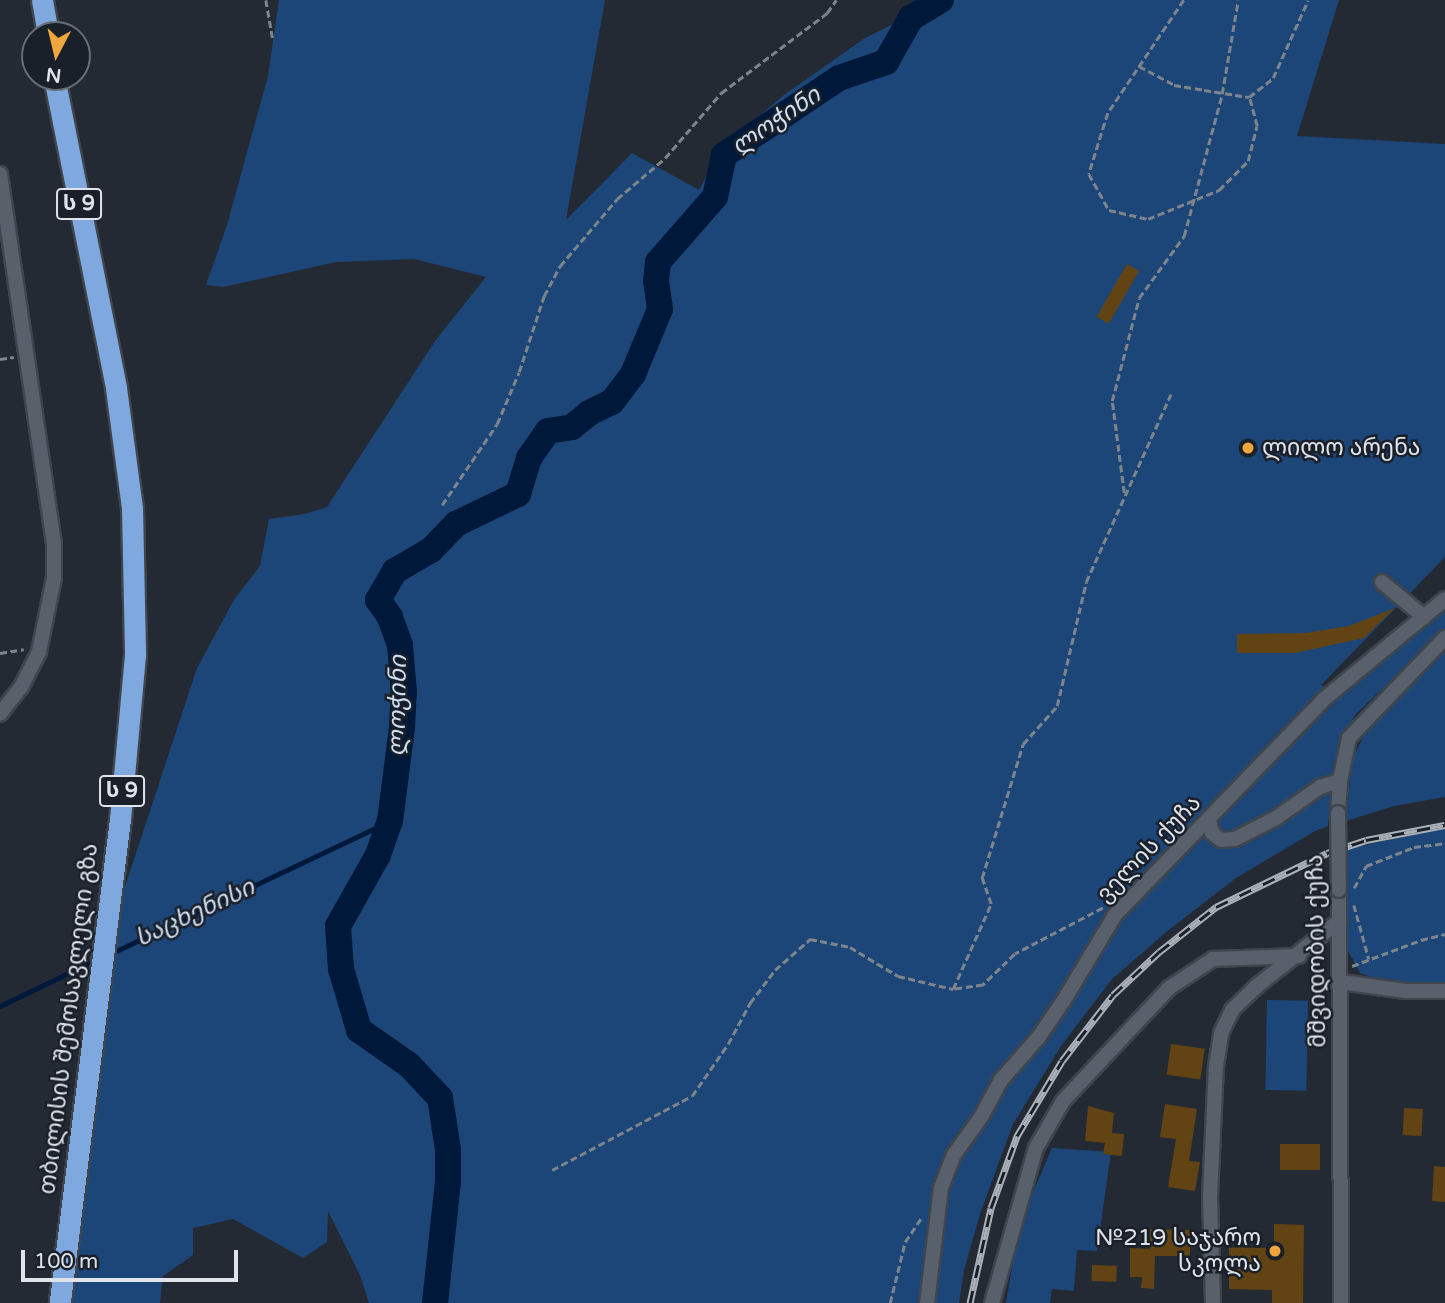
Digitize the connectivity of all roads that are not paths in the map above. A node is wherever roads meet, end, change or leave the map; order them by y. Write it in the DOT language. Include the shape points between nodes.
graph roads {
  1 [pos="42,0"];
  2 [pos="46,21"];
  3 [pos="57,91"];
  4 [pos="0,174"];
  5 [pos="7,223"];
  6 [pos="0,243"];
  7 [pos="1382,582"];
  8 [pos="1445,599"];
  9 [pos="1424,617"];
  10 [pos="1445,638"];
  11 [pos="0,714"];
  12 [pos="1340,781"];
  13 [pos="1209,820"];
  14 [pos="1339,920"];
  15 [pos="1299,956"];
  16 [pos="1341,976"];
  17 [pos="1445,991"];
  18 [pos="60,1303"];
  19 [pos="927,1303"];
  20 [pos="992,1303"];
  21 [pos="1213,1303"];
  22 [pos="1342,1303"];
  1 -- 2 [label="highway"];
  3 -- 18 [label="highway, თბილისის შემოსავლელი გზა / ს 9" via="117,401 132,508 135,655"];
  4 -- 5 [label="street"];
  5 -- 6 [label="street"];
  5 -- 11 [label="street" via="54,543 54,578 40,647 21,687"];
  7 -- 9 [label="street"];
  8 -- 9 [label="street, ველის ქუჩა"];
  9 -- 13 [label="street, ველის ქუჩა" via="1323,701"];
  10 -- 12 [label="street, მშვიდობის ქუჩა" via="1349,738"];
  12 -- 13 [label="street" via="1320,788 1235,839 1221,840 1212,833"];
  12 -- 14 [label="street, მშვიდობის ქუჩა, bridge" via="1338,813 1346,890"];
  13 -- 19 [label="street, ველის ქუჩა" via="1124,905 1038,1038 1001,1080 953,1156 941,1188"];
  14 -- 15 [label="street"];
  14 -- 16 [label="street, მშვიდობის ქუჩა"];
  15 -- 20 [label="street" via="1213,959 1169,988 1071,1092 1036,1148"];
  15 -- 21 [label="street" via="1232,1010 1221,1033 1210,1197"];
  16 -- 17 [label="street" via="1405,991"];
  16 -- 22 [label="street, მშვიდობის ქუჩა"];
}
